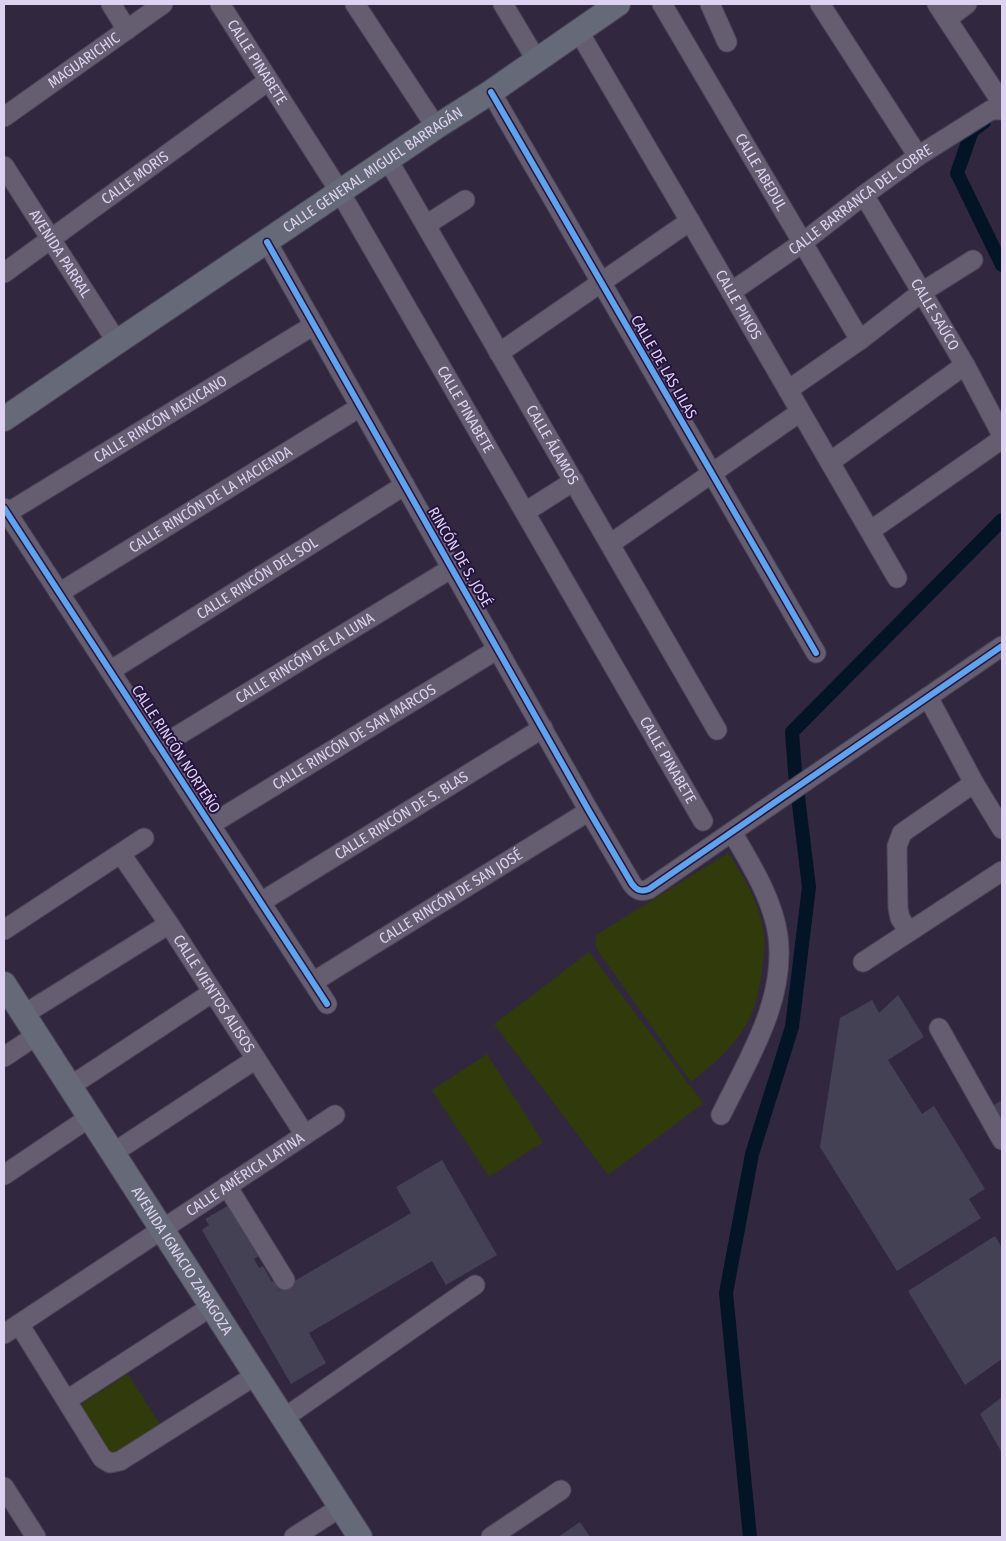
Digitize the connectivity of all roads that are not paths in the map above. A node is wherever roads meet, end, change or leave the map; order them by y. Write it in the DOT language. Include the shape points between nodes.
graph roads {
  1 [pos="111,4"];
  2 [pos="163,4"];
  3 [pos="220,4"];
  4 [pos="355,4"];
  5 [pos="503,4"];
  6 [pos="618,4"];
  7 [pos="710,4"];
  8 [pos="820,4"];
  9 [pos="967,4"];
  10 [pos="669,6"];
  11 [pos="942,11"];
  12 [pos="127,30"];
  13 [pos="579,32"];
  14 [pos="727,42"];
  15 [pos="537,61"];
  16 [pos="268,81"];
  17 [pos="492,92"];
  18 [pos="999,102"];
  19 [pos="4,117"];
  20 [pos="436,127"];
  21 [pos="918,156"];
  22 [pos="388,160"];
  23 [pos="4,166"];
  24 [pos="340,192"];
  25 [pos="864,195"];
  26 [pos="465,200"];
  27 [pos="690,221"];
  28 [pos="426,225"];
  29 [pos="50,240"];
  30 [pos="267,242"];
  31 [pos="802,243"];
  32 [pos="973,260"];
  33 [pos="4,273"];
  34 [pos="601,283"];
  35 [pos="731,292"];
  36 [pos="922,292"];
  37 [pos="314,325"];
  38 [pos="860,340"];
  39 [pos="117,342"];
  40 [pos="499,353"];
  41 [pos="966,365"];
  42 [pos="788,390"];
  43 [pos="360,407"];
  44 [pos="800,412"];
  45 [pos="4,419"];
  46 [pos="1002,437"];
  47 [pos="830,462"];
  48 [pos="712,474"];
  49 [pos="574,481"];
  50 [pos="405,485"];
  51 [pos="6,510"];
  52 [pos="525,512"];
  53 [pos="870,532"];
  54 [pos="610,544"];
  55 [pos="452,568"];
  56 [pos="898,578"];
  57 [pos="59,593"];
  58 [pos="1002,646"];
  59 [pos="498,649"];
  60 [pos="816,653"];
  61 [pos="110,671"];
  62 [pos="928,697"];
  63 [pos="543,728"];
  64 [pos="717,730"];
  65 [pos="159,747"];
  66 [pos="974,783"];
  67 [pos="589,811"];
  68 [pos="703,821"];
  69 [pos="210,825"];
  70 [pos="1002,829"];
  71 [pos="732,832"];
  72 [pos="144,838"];
  73 [pos="121,854"];
  74 [pos="1002,871"];
  75 [pos="261,902"];
  76 [pos="169,924"];
  77 [pos="4,930"];
  78 [pos="909,932"];
  79 [pos="863,962"];
  80 [pos="313,982"];
  81 [pos="4,984"];
  82 [pos="213,992"];
  83 [pos="327,1004"];
  84 [pos="24,1015"];
  85 [pos="939,1028"];
  86 [pos="37,1035"];
  87 [pos="4,1057"];
  88 [pos="256,1060"];
  89 [pos="69,1087"];
  90 [pos="335,1115"];
  91 [pos="721,1115"];
  92 [pos="90,1117"];
  93 [pos="305,1135"];
  94 [pos="1002,1140"];
  95 [pos="113,1153"];
  96 [pos="4,1175"];
  97 [pos="227,1186"];
  98 [pos="162,1229"];
  99 [pos="285,1280"];
  100 [pos="475,1285"];
  101 [pos="212,1306"];
  102 [pos="11,1329"];
  103 [pos="256,1375"];
  104 [pos="67,1400"];
  105 [pos="284,1418"];
  106 [pos="4,1487"];
  107 [pos="561,1490"];
  108 [pos="341,1507"];
  109 [pos="36,1537"];
  110 [pos="294,1537"];
  111 [pos="360,1537"];
  112 [pos="491,1537"];
  1 -- 12 [label="street"];
  2 -- 12 [label="street, MAGUARICHIC"];
  3 -- 16 [label="street, CALLE PINABETE"];
  4 -- 20 [label="street"];
  5 -- 15 [label="street"];
  6 -- 13 [label="main road, CALLE GENERAL MIGUEL BARRAGÁN"];
  7 -- 14 [label="street"];
  8 -- 21 [label="street"];
  9 -- 11 [label="street"];
  10 -- 31 [label="street, CALLE ABEDUL"];
  11 -- 18 [label="street"];
  12 -- 19 [label="street, MAGUARICHIC"];
  13 -- 15 [label="main road, CALLE GENERAL MIGUEL BARRAGÁN"];
  13 -- 27 [label="street, CALLE PINOS"];
  15 -- 17 [label="main road, CALLE GENERAL MIGUEL BARRAGÁN"];
  16 -- 24 [label="street, CALLE PINABETE"];
  16 -- 29 [label="street, CALLE MORIS"];
  17 -- 20 [label="main road, CALLE GENERAL MIGUEL BARRAGÁN"];
  17 -- 34 [label="street, CALLE DE LAS LILAS"];
  18 -- 21 [label="street, CALLE BARRANCA DEL COBRE"];
  20 -- 22 [label="main road, CALLE GENERAL MIGUEL BARRAGÁN"];
  21 -- 25 [label="street, CALLE BARRANCA DEL COBRE"];
  22 -- 24 [label="main road, CALLE GENERAL MIGUEL BARRAGÁN"];
  22 -- 28 [label="street, CALLE ÁLAMOS"];
  23 -- 29 [label="street, AVENIDA PARRAL"];
  24 -- 30 [label="main road, CALLE GENERAL MIGUEL BARRAGÁN"];
  24 -- 52 [label="street, CALLE PINABETE"];
  25 -- 31 [label="street, CALLE BARRANCA DEL COBRE"];
  25 -- 36 [label="street, CALLE SAÚCO"];
  26 -- 28 [label="street"];
  27 -- 34 [label="street"];
  27 -- 35 [label="street, CALLE PINOS"];
  28 -- 40 [label="street, CALLE ÁLAMOS"];
  29 -- 33 [label="street, CALLE MORIS"];
  29 -- 39 [label="street, AVENIDA PARRAL"];
  30 -- 37 [label="street, RINCÓN DE S. JOSÉ"];
  30 -- 39 [label="main road, CALLE GENERAL MIGUEL BARRAGÁN"];
  31 -- 35 [label="street, CALLE BARRANCA DEL COBRE"];
  31 -- 38 [label="street, CALLE ABEDUL"];
  32 -- 36 [label="street"];
  34 -- 40 [label="street"];
  34 -- 48 [label="street, CALLE DE LAS LILAS"];
  35 -- 42 [label="street, CALLE PINOS"];
  36 -- 38 [label="street"];
  36 -- 41 [label="street, CALLE SAÚCO"];
  37 -- 43 [label="street, RINCÓN DE S. JOSÉ"];
  37 -- 51 [label="street, CALLE RINCÓN MEXICANO"];
  38 -- 42 [label="street"];
  39 -- 45 [label="main road, CALLE GENERAL MIGUEL BARRAGÁN"];
  40 -- 49 [label="street, CALLE ÁLAMOS"];
  41 -- 46 [label="street, CALLE SAÚCO"];
  41 -- 47 [label="street"];
  42 -- 44 [label="street, CALLE PINOS"];
  43 -- 50 [label="street, RINCÓN DE S. JOSÉ"];
  43 -- 57 [label="street, CALLE RINCÓN DE LA HACIENDA"];
  44 -- 47 [label="street, CALLE PINOS"];
  44 -- 48 [label="street"];
  46 -- 53 [label="street"];
  47 -- 53 [label="street, CALLE PINOS"];
  48 -- 54 [label="street"];
  48 -- 60 [label="street, CALLE DE LAS LILAS"];
  49 -- 52 [label="street"];
  49 -- 54 [label="street, CALLE ÁLAMOS"];
  50 -- 55 [label="street, RINCÓN DE S. JOSÉ"];
  50 -- 61 [label="street, CALLE RINCÓN DEL SOL"];
  51 -- 57 [label="street, CALLE RINCÓN NORTEÑO"];
  52 -- 68 [label="street, CALLE PINABETE"];
  53 -- 56 [label="street, CALLE PINOS"];
  54 -- 64 [label="street, CALLE ÁLAMOS"];
  55 -- 59 [label="street, RINCÓN DE S. JOSÉ"];
  55 -- 65 [label="street, CALLE RINCÓN DE LA LUNA"];
  57 -- 61 [label="street, CALLE RINCÓN NORTEÑO"];
  58 -- 62 [label="street"];
  59 -- 63 [label="street, RINCÓN DE S. JOSÉ"];
  59 -- 69 [label="street, CALLE RINCÓN DE SAN MARCOS"];
  61 -- 65 [label="street, CALLE RINCÓN NORTEÑO"];
  62 -- 66 [label="street"];
  62 -- 71 [label="street"];
  63 -- 67 [label="street, RINCÓN DE S. JOSÉ"];
  63 -- 75 [label="street, CALLE RINCÓN DE S. BLAS"];
  65 -- 69 [label="street, CALLE RINCÓN NORTEÑO"];
  66 -- 70 [label="street"];
  66 -- 78 [label="street" via="902,833 899,839 898,908"];
  67 -- 71 [label="street, RINCÓN DE S. JOSÉ" via="634,888 641,891 649,889"];
  67 -- 80 [label="street, CALLE RINCÓN DE SAN JOSÉ"];
  69 -- 75 [label="street, CALLE RINCÓN NORTEÑO"];
  71 -- 91 [label="street" via="771,910 778,935 778,963 768,1017"];
  72 -- 73 [label="street"];
  73 -- 76 [label="street, CALLE VIENTOS ALISOS"];
  73 -- 77 [label="street"];
  74 -- 78 [label="street"];
  75 -- 80 [label="street, CALLE RINCÓN NORTEÑO"];
  76 -- 82 [label="street, CALLE VIENTOS ALISOS"];
  76 -- 84 [label="street"];
  78 -- 79 [label="street"];
  80 -- 83 [label="street, CALLE RINCÓN NORTEÑO"];
  81 -- 84 [label="main road, AVENIDA IGNACIO ZARAGOZA"];
  82 -- 88 [label="street, CALLE VIENTOS ALISOS"];
  82 -- 89 [label="street"];
  84 -- 86 [label="main road, AVENIDA IGNACIO ZARAGOZA"];
  85 -- 94 [label="street"];
  86 -- 87 [label="street"];
  86 -- 89 [label="main road, AVENIDA IGNACIO ZARAGOZA"];
  88 -- 93 [label="street, CALLE VIENTOS ALISOS"];
  88 -- 95 [label="street"];
  89 -- 92 [label="main road, AVENIDA IGNACIO ZARAGOZA"];
  90 -- 93 [label="street, CALLE AMÉRICA LATINA"];
  92 -- 95 [label="main road, AVENIDA IGNACIO ZARAGOZA"];
  92 -- 96 [label="street"];
  93 -- 97 [label="street, CALLE AMÉRICA LATINA"];
  95 -- 98 [label="main road, AVENIDA IGNACIO ZARAGOZA"];
  97 -- 98 [label="street, CALLE AMÉRICA LATINA"];
  97 -- 99 [label="street"];
  98 -- 101 [label="main road, AVENIDA IGNACIO ZARAGOZA"];
  98 -- 102 [label="street, CALLE AMÉRICA LATINA"];
  100 -- 105 [label="street"];
  101 -- 103 [label="main road, AVENIDA IGNACIO ZARAGOZA"];
  101 -- 104 [label="street"];
  102 -- 104 [label="street"];
  103 -- 104 [label="street" via="120,1461 110,1463 102,1458"];
  103 -- 105 [label="main road, AVENIDA IGNACIO ZARAGOZA"];
  105 -- 108 [label="main road, AVENIDA IGNACIO ZARAGOZA"];
  106 -- 109 [label="street"];
  107 -- 112 [label="street"];
  108 -- 110 [label="street"];
  108 -- 111 [label="main road, AVENIDA IGNACIO ZARAGOZA"];
}
